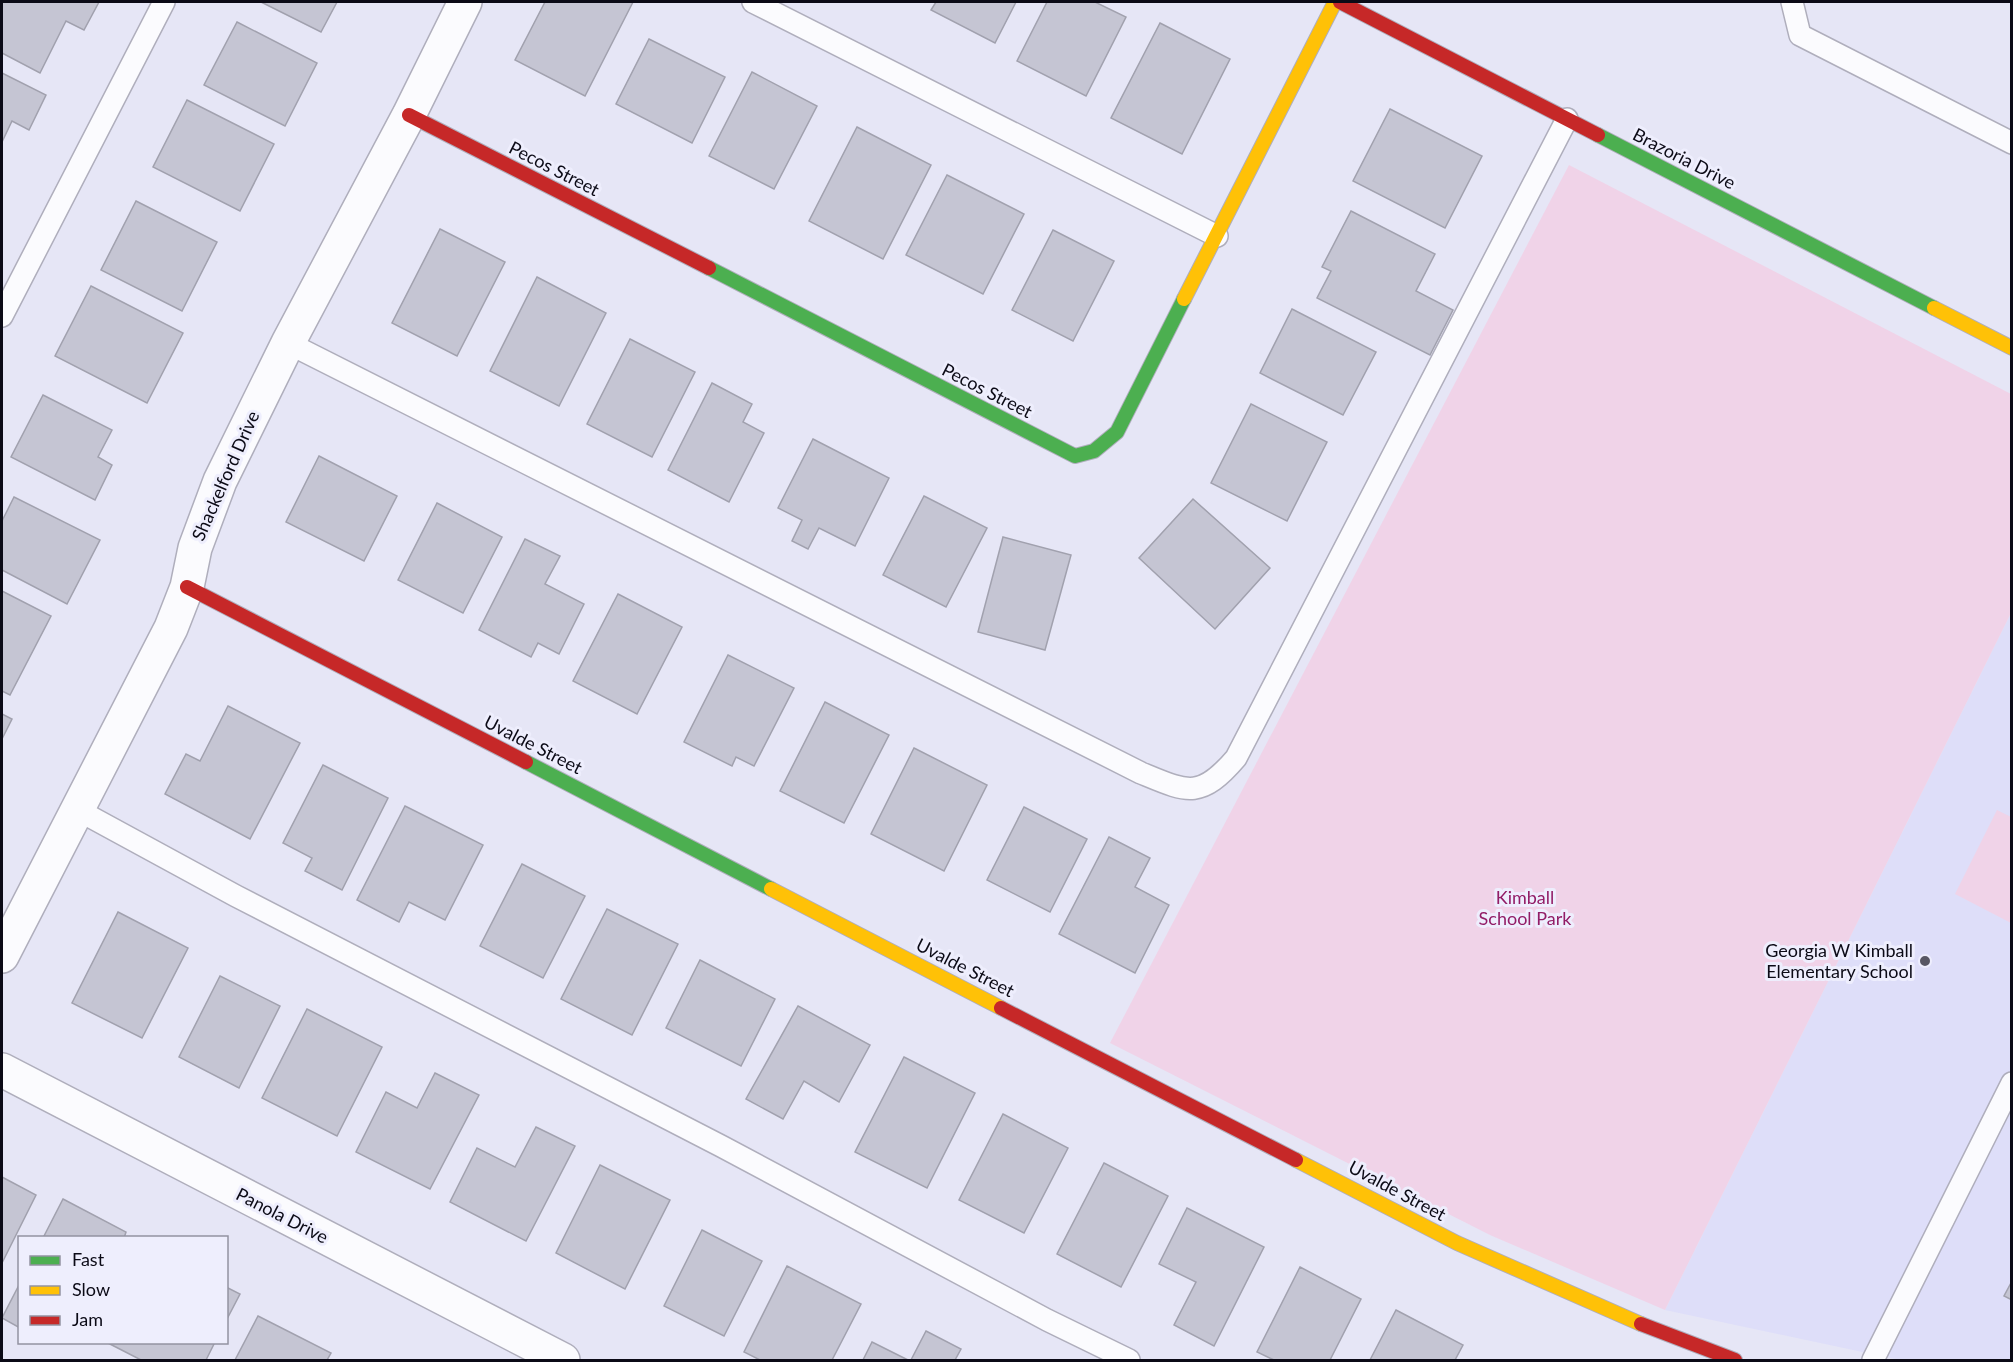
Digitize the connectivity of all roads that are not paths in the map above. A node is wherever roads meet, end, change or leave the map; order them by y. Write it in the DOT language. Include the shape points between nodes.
graph roads {
  1 [pos="164,2"];
  2 [pos="465,2"];
  3 [pos="753,2"];
  4 [pos="1335,2"];
  5 [pos="1341,2"];
  6 [pos="1792,2"];
  7 [pos="409,115"];
  8 [pos="1567,119"];
  9 [pos="2012,143"];
  10 [pos="1217,236"];
  11 [pos="2,316"];
  12 [pos="288,343"];
  13 [pos="2012,348"];
  14 [pos="187,587"];
  15 [pos="76,809"];
  16 [pos="2,956"];
  17 [pos="2,1070"];
  18 [pos="2012,1083"];
  19 [pos="563,1360"];
  20 [pos="1130,1360"];
  21 [pos="1735,1360"];
  22 [pos="1873,1360"];
  1 -- 11 [label="lane"];
  2 -- 7 [label="street, Shackelford Drive"];
  3 -- 10 [label="lane"];
  4 -- 10 [label="street, Pecos Street"];
  5 -- 8 [label="street, Brazoria Drive"];
  6 -- 9 [label="lane" via="1800,35"];
  7 -- 10 [label="street, Pecos Street" via="1075,456 1094,451 1117,432"];
  7 -- 12 [label="street, Shackelford Drive"];
  8 -- 12 [label="lane" via="1236,758 1211,783 1199,787 1178,789 1141,773"];
  8 -- 13 [label="street, Brazoria Drive"];
  12 -- 14 [label="street, Shackelford Drive" via="220,481 195,548"];
  14 -- 15 [label="street, Shackelford Drive" via="171,628"];
  14 -- 21 [label="street, Uvalde Street" via="1457,1243 1616,1315"];
  15 -- 16 [label="street, Shackelford Drive"];
  15 -- 20 [label="lane" via="246,902"];
  17 -- 19 [label="street, Panola Drive"];
  18 -- 22 [label="lane"];
}
